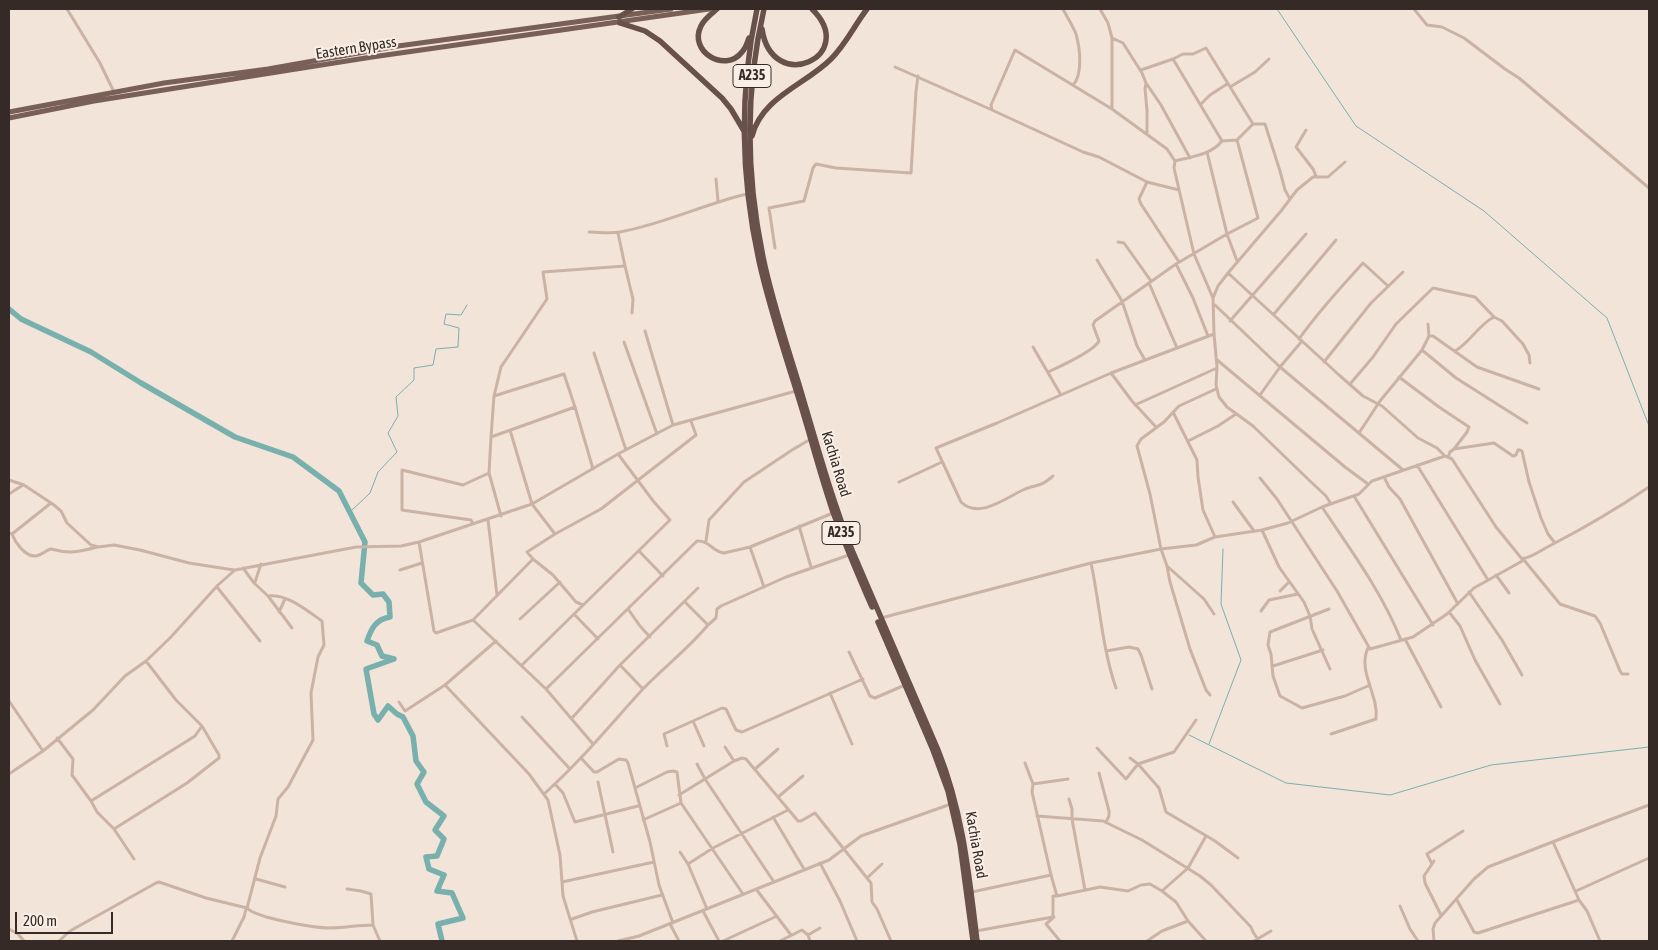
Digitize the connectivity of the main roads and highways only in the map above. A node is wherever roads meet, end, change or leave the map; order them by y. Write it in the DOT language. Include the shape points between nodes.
graph roads {
  1 [pos="632,9"];
  2 [pos="671,9"];
  3 [pos="708,9"];
  4 [pos="717,9"];
  5 [pos="757,9"];
  6 [pos="764,9"];
  7 [pos="812,9"];
  8 [pos="867,9"];
  9 [pos="620,20"];
  10 [pos="761,23"];
  11 [pos="752,31"];
  12 [pos="9,112"];
  13 [pos="9,118"];
  14 [pos="744,132"];
  15 [pos="748,147"];
  16 [pos="791,367"];
  17 [pos="971,907"];
  18 [pos="973,941"];
  19 [pos="977,941"];
  1 -- 9 [label="highway"];
  2 -- 9 [label="main road, Eastern Bypass"];
  3 -- 9 [label="main road, Eastern Bypass"];
  4 -- 11 [label="highway" via="702,24 698,34 699,44 712,59 734,59 742,52"];
  5 -- 11 [label="highway, A235"];
  6 -- 10 [label="highway, Kachia Road / A235"];
  7 -- 10 [label="highway" via="824,26 826,40 818,57 808,64 788,64 776,57 765,41"];
  8 -- 15 [label="highway" via="828,62 764,110"];
  9 -- 12 [label="main road, Eastern Bypass" via="398,46 268,69 164,82"];
  9 -- 13 [label="main road, Eastern Bypass" via="94,101"];
  9 -- 14 [label="highway" via="660,41 718,93"];
  10 -- 15 [label="highway, Kachia Road / A235" via="752,75"];
  11 -- 14 [label="highway, Kachia Road / A235" via="745,86"];
  14 -- 15 [label="highway, Kachia Road / A235"];
  15 -- 16 [label="highway, Kachia Road / A235" via="763,257"];
  15 -- 16 [label="highway, Kachia Road / A235" via="748,194 763,275"];
  16 -- 17 [label="highway, Kachia Road / A235" via="849,554 939,764 952,804"];
  16 -- 17 [label="highway, Kachia Road / A235" via="840,519 949,779 962,828"];
  17 -- 18 [label="highway, Kachia Road / A235"];
  17 -- 19 [label="highway, Kachia Road / A235"];
}
